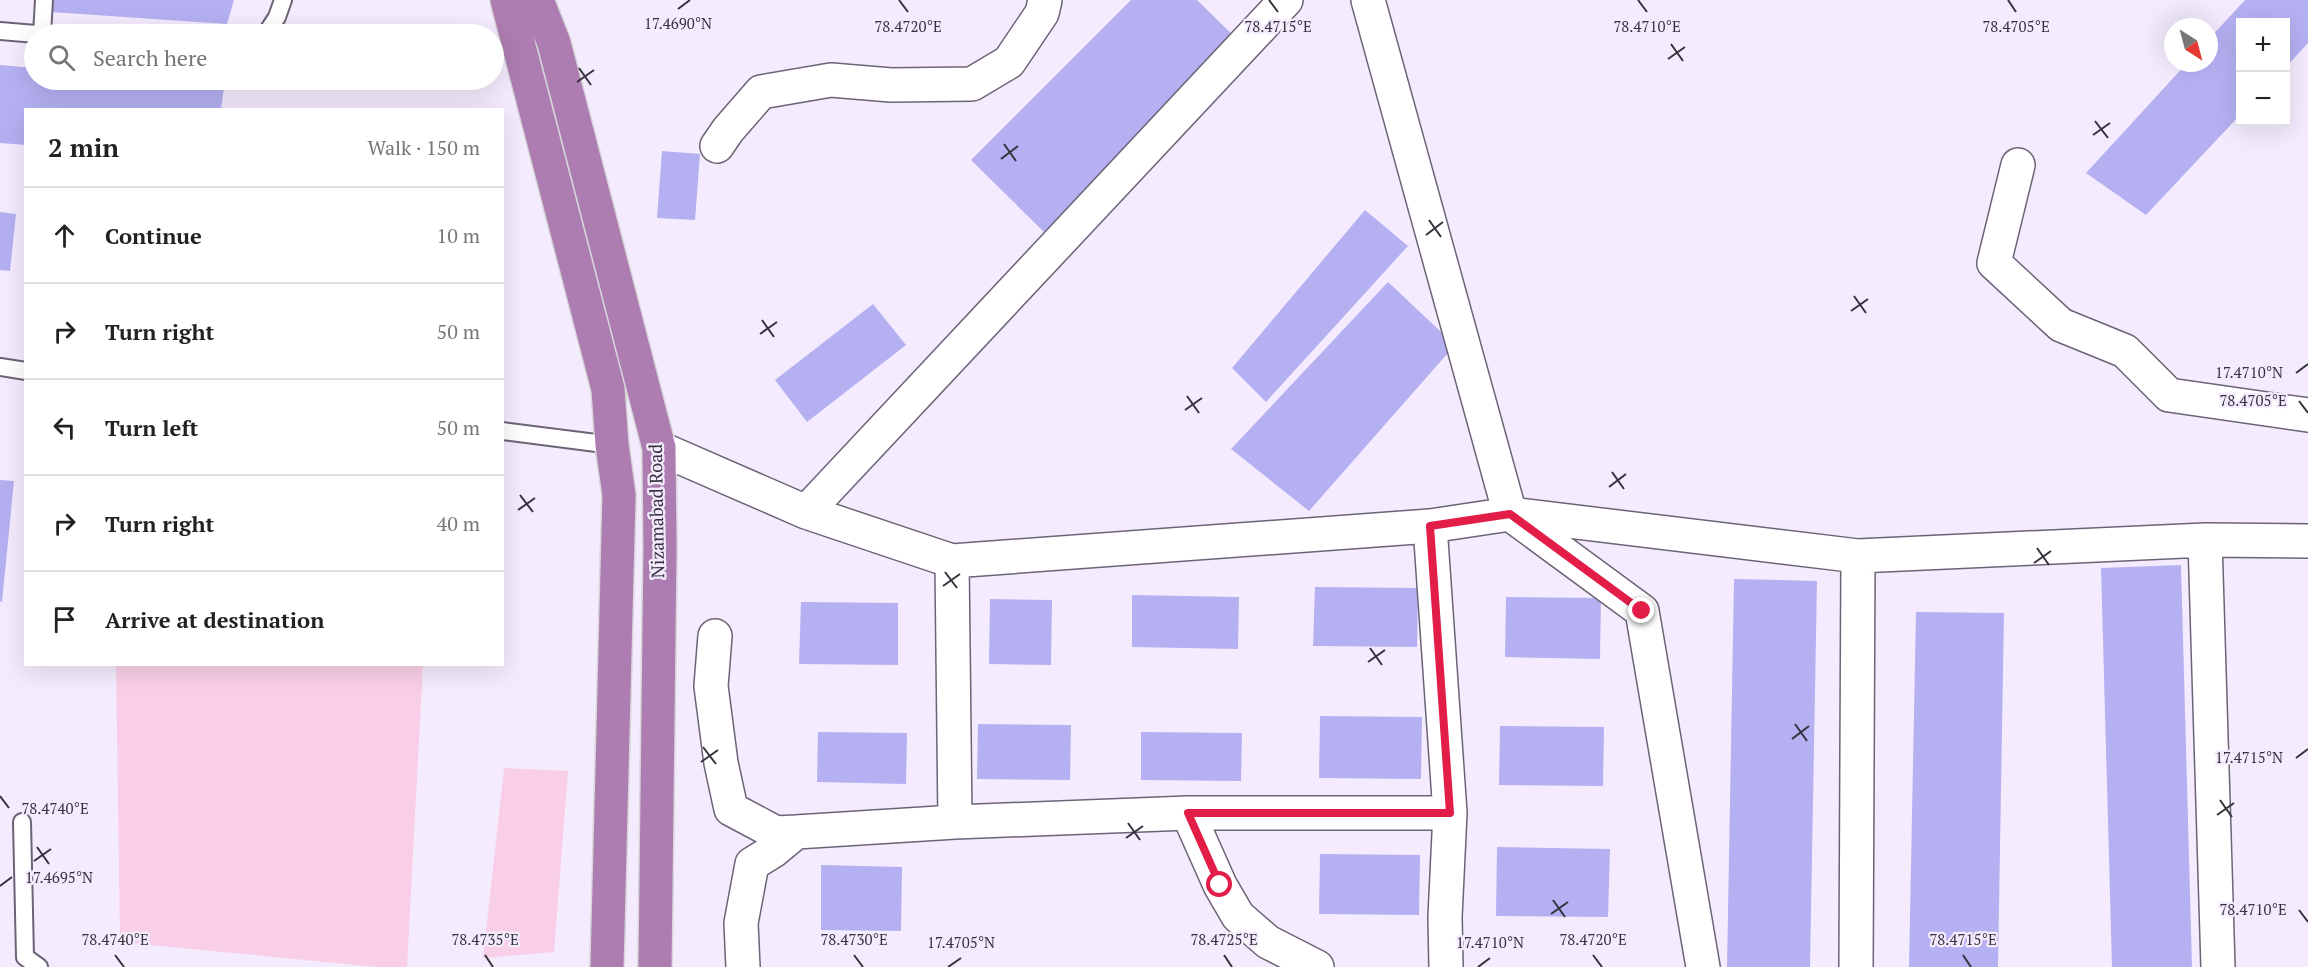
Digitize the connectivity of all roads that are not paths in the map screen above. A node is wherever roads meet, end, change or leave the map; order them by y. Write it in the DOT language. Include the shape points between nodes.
graph roads {
  1 [pos="44,0"];
  2 [pos="283,0"];
  3 [pos="507,0"];
  4 [pos="537,0"];
  5 [pos="1045,0"];
  6 [pos="1286,0"];
  7 [pos="1368,0"];
  8 [pos="43,24"];
  9 [pos="272,24"];
  10 [pos="0,31"];
  11 [pos="24,33"];
  12 [pos="717,146"];
  13 [pos="2018,165"];
  14 [pos="0,368"];
  15 [pos="24,371"];
  16 [pos="2308,415"];
  17 [pos="504,431"];
  18 [pos="612,445"];
  19 [pos="658,448"];
  20 [pos="806,512"];
  21 [pos="1510,514"];
  22 [pos="1430,526"];
  23 [pos="2205,540"];
  24 [pos="2308,541"];
  25 [pos="1858,556"];
  26 [pos="952,561"];
  27 [pos="715,636"];
  28 [pos="1188,813"];
  29 [pos="1450,813"];
  30 [pos="22,822"];
  31 [pos="955,822"];
  32 [pos="796,832"];
  33 [pos="1307,965"];
  34 [pos="39,967"];
  35 [pos="607,967"];
  36 [pos="655,967"];
  37 [pos="743,967"];
  38 [pos="1446,967"];
  39 [pos="1703,967"];
  40 [pos="1856,967"];
  41 [pos="2218,967"];
  1 -- 8 [label="lane"];
  2 -- 9 [label="lane"];
  3 -- 18 [label="highway" via="608,389"];
  4 -- 19 [label="highway, Nizamabad Road" via="554,43"];
  5 -- 12 [label="street" via="1042,13 1009,62 972,84 891,86 831,80 761,92"];
  6 -- 20 [label="street"];
  7 -- 21 [label="street"];
  10 -- 11 [label="lane"];
  13 -- 16 [label="street" via="1994,263 2061,325 2125,351 2169,395"];
  14 -- 15 [label="lane"];
  17 -- 18 [label="lane"];
  18 -- 35 [label="highway" via="619,495"];
  19 -- 20 [label="street"];
  19 -- 36 [label="highway, Nizamabad Road"];
  20 -- 26 [label="street"];
  21 -- 22 [label="street"];
  21 -- 25 [label="street"];
  21 -- 39 [label="street" via="1642,611"];
  22 -- 26 [label="street"];
  22 -- 29 [label="street"];
  23 -- 24 [label="street"];
  23 -- 25 [label="street"];
  23 -- 41 [label="street"];
  25 -- 40 [label="street"];
  26 -- 31 [label="street"];
  27 -- 32 [label="street" via="711,686 731,809 776,833"];
  28 -- 29 [label="street"];
  28 -- 31 [label="street"];
  28 -- 33 [label="street" via="1238,916 1268,942"];
  29 -- 38 [label="street"];
  30 -- 34 [label="lane" via="25,957"];
  31 -- 32 [label="street"];
  32 -- 37 [label="street" via="752,864 741,923"];
}
